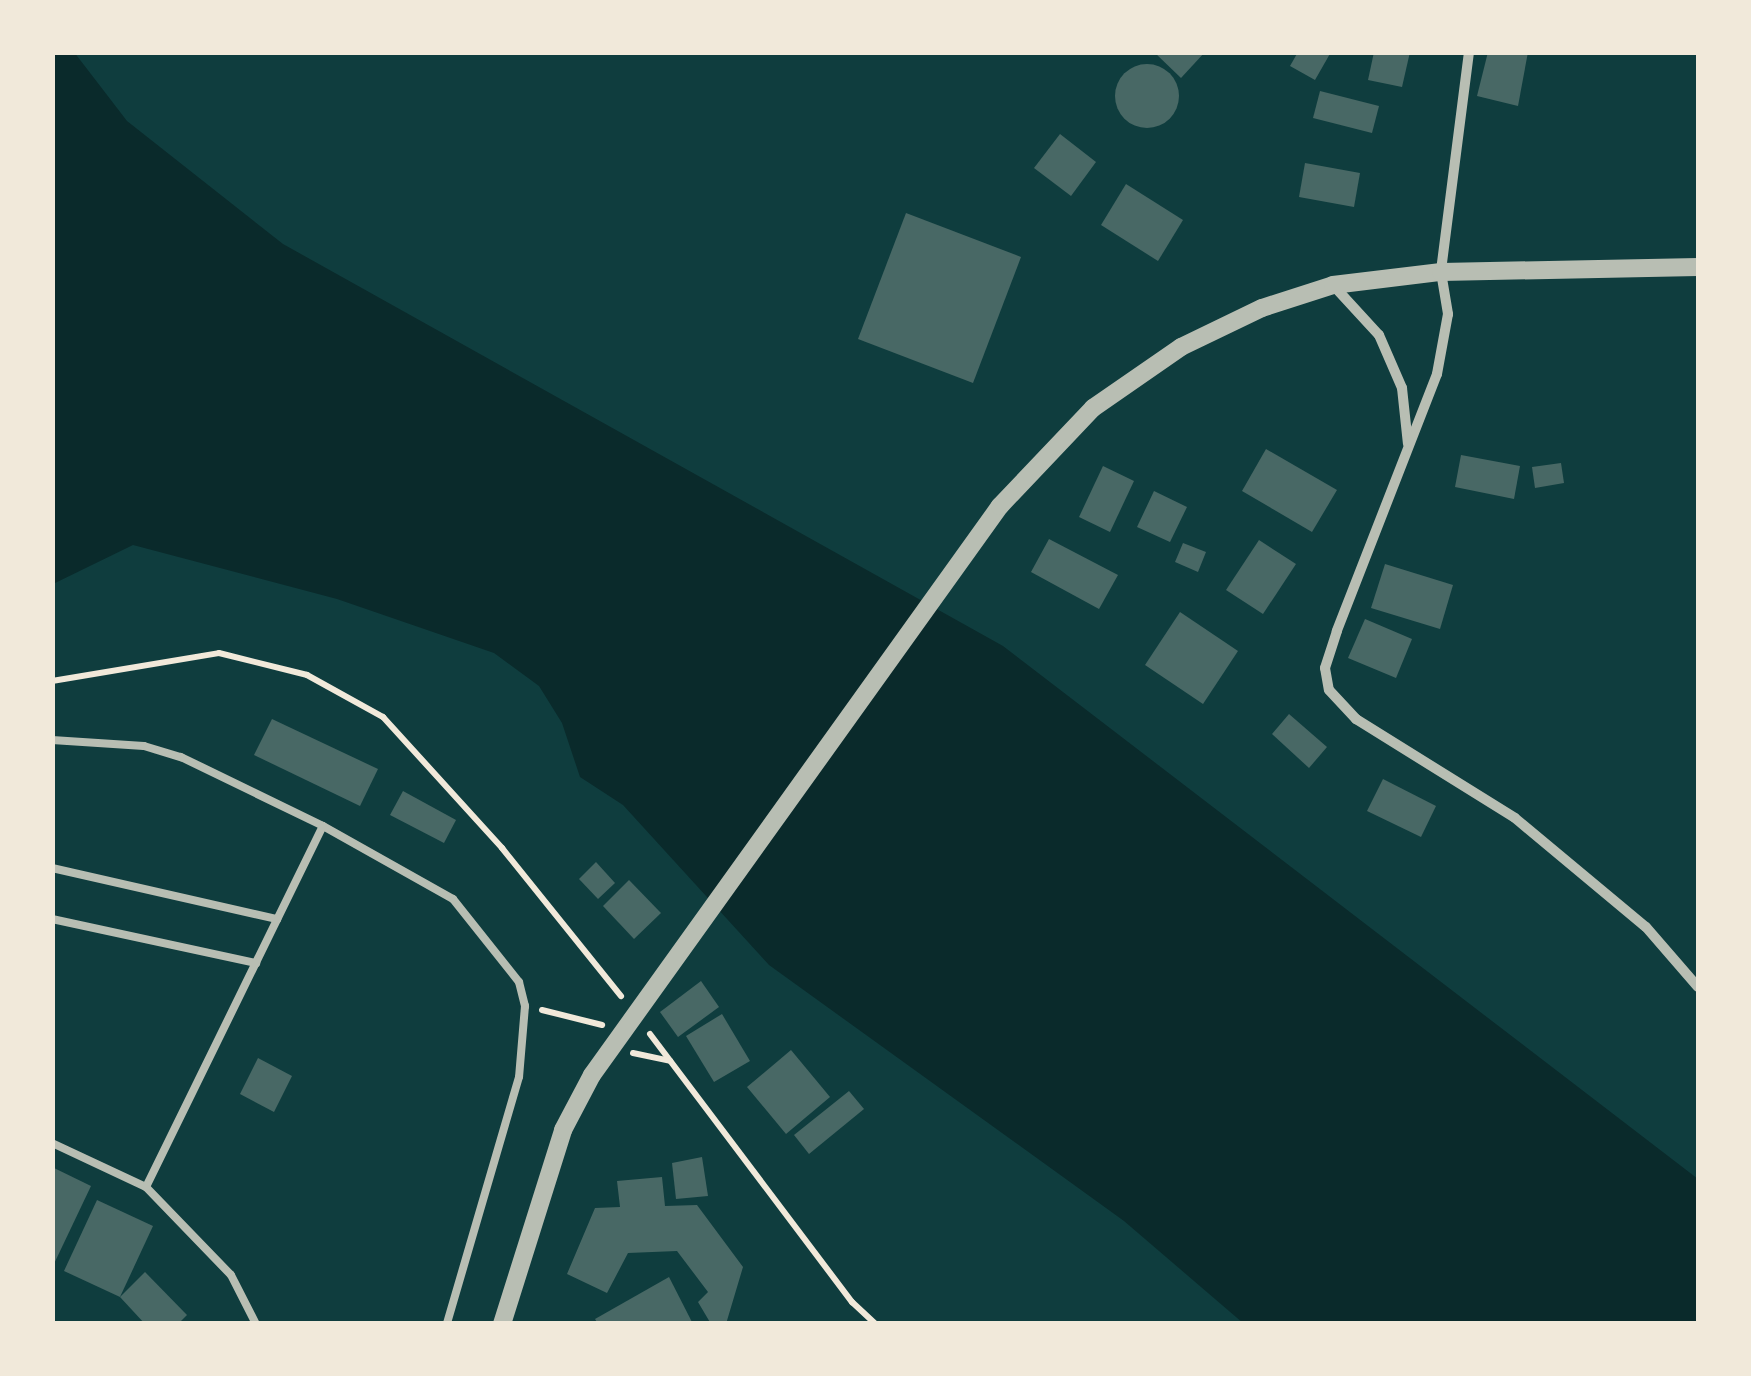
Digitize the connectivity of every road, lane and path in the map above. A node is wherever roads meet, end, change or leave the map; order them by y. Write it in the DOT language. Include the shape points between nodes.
graph roads {
  1 [pos="1469,52"];
  2 [pos="1698,267"];
  3 [pos="1441,272"];
  4 [pos="1333,285"];
  5 [pos="1408,446"];
  6 [pos="52,681"];
  7 [pos="52,740"];
  8 [pos="323,826"];
  9 [pos="52,868"];
  10 [pos="278,918"];
  11 [pos="52,919"];
  12 [pos="256,963"];
  13 [pos="1698,986"];
  14 [pos="620,994"];
  15 [pos="525,1006"];
  16 [pos="605,1026"];
  17 [pos="653,1038"];
  18 [pos="629,1052"];
  19 [pos="671,1061"];
  20 [pos="52,1143"];
  21 [pos="146,1187"];
  22 [pos="256,1324"];
  23 [pos="446,1324"];
  24 [pos="502,1324"];
  25 [pos="876,1324"];
  1 -- 3 [label="street"];
  2 -- 3 [label="street"];
  3 -- 4 [label="street"];
  3 -- 5 [label="street" via="1448,314"];
  4 -- 5 [label="street" via="1379,335 1402,388"];
  4 -- 24 [label="street" via="1262,308 1141,370 1053,444 1000,506 592,1075 563,1130"];
  5 -- 13 [label="street" via="1325,668 1329,690 1356,719 1515,818 1646,927"];
  6 -- 14 [label="path" via="220,653 307,675 383,716"];
  7 -- 8 [label="lane" via="144,746 181,756"];
  8 -- 10 [label="lane"];
  8 -- 15 [label="lane" via="453,899 519,982"];
  9 -- 10 [label="lane"];
  10 -- 12 [label="lane"];
  11 -- 12 [label="lane"];
  12 -- 21 [label="lane"];
  15 -- 16 [label="path"];
  15 -- 23 [label="lane" via="519,1077"];
  17 -- 19 [label="path"];
  18 -- 19 [label="path"];
  19 -- 25 [label="path" via="852,1302"];
  20 -- 21 [label="lane"];
  21 -- 22 [label="lane" via="231,1275"];
}
